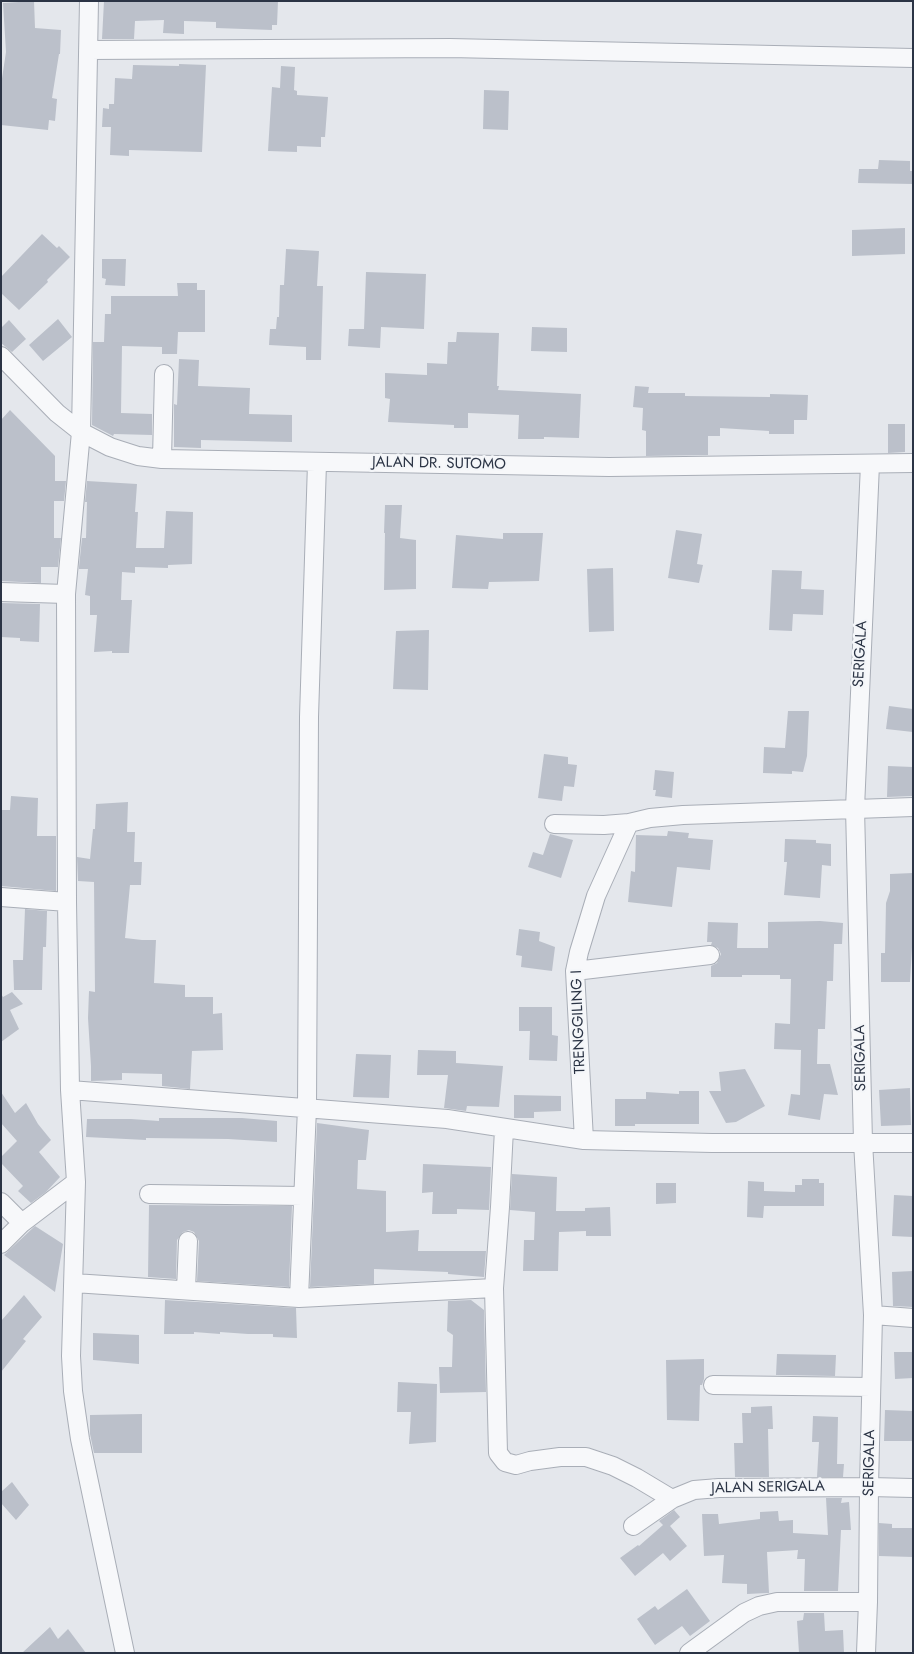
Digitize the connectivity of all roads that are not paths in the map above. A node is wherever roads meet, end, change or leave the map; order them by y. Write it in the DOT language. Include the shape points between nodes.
graph roads {
  1 [pos="89,1"];
  2 [pos="88,50"];
  3 [pos="913,58"];
  4 [pos="1,356"];
  5 [pos="164,374"];
  6 [pos="82,432"];
  7 [pos="162,459"];
  8 [pos="318,462"];
  9 [pos="913,463"];
  10 [pos="870,464"];
  11 [pos="1,592"];
  12 [pos="66,594"];
  13 [pos="913,807"];
  14 [pos="855,808"];
  15 [pos="628,823"];
  16 [pos="554,824"];
  17 [pos="1,897"];
  18 [pos="67,902"];
  19 [pos="710,955"];
  20 [pos="575,971"];
  21 [pos="70,1090"];
  22 [pos="307,1108"];
  23 [pos="504,1129"];
  24 [pos="584,1140"];
  25 [pos="863,1142"];
  26 [pos="913,1143"];
  27 [pos="76,1182"];
  28 [pos="149,1194"];
  29 [pos="303,1196"];
  30 [pos="1,1202"];
  31 [pos="22,1223"];
  32 [pos="188,1241"];
  33 [pos="1,1244"];
  34 [pos="74,1283"];
  35 [pos="494,1288"];
  36 [pos="186,1290"];
  37 [pos="299,1298"];
  38 [pos="873,1315"];
  39 [pos="913,1318"];
  40 [pos="713,1385"];
  41 [pos="871,1387"];
  42 [pos="869,1487"];
  43 [pos="913,1488"];
  44 [pos="672,1499"];
  45 [pos="633,1526"];
  46 [pos="868,1602"];
  47 [pos="709,1647"];
  48 [pos="125,1653"];
  49 [pos="689,1653"];
  50 [pos="866,1653"];
  1 -- 2 [label="street"];
  2 -- 3 [label="street" via="450,48"];
  2 -- 6 [label="street"];
  4 -- 6 [label="street, JALAN DR. SUTOMO" via="57,413"];
  5 -- 7 [label="street"];
  6 -- 7 [label="street, JALAN DR. SUTOMO" via="110,447"];
  6 -- 12 [label="street"];
  7 -- 8 [label="street, JALAN DR. SUTOMO"];
  8 -- 10 [label="street, JALAN DR. SUTOMO" via="610,467"];
  8 -- 22 [label="street" via="309,717"];
  9 -- 10 [label="street, JALAN DR. SUTOMO"];
  10 -- 14 [label="street, SERIGALA"];
  11 -- 12 [label="street"];
  12 -- 18 [label="street"];
  13 -- 14 [label="street"];
  14 -- 15 [label="street" via="683,815"];
  14 -- 25 [label="street, SERIGALA"];
  15 -- 16 [label="street"];
  15 -- 20 [label="street, TRENGGILING I" via="596,896"];
  17 -- 18 [label="street"];
  18 -- 21 [label="street"];
  19 -- 20 [label="street"];
  20 -- 24 [label="street, TRENGGILING I"];
  21 -- 22 [label="street"];
  21 -- 27 [label="street"];
  22 -- 23 [label="street" via="447,1119"];
  22 -- 29 [label="street"];
  23 -- 24 [label="street"];
  23 -- 35 [label="street"];
  24 -- 25 [label="street"];
  25 -- 26 [label="street"];
  25 -- 38 [label="street, SERIGALA"];
  27 -- 31 [label="street"];
  27 -- 34 [label="street"];
  28 -- 29 [label="street"];
  29 -- 37 [label="street"];
  30 -- 31 [label="street"];
  31 -- 33 [label="street"];
  32 -- 36 [label="street"];
  34 -- 36 [label="street"];
  34 -- 48 [label="street" via="71,1356 78,1429"];
  35 -- 37 [label="street"];
  35 -- 44 [label="street" via="498,1453 504,1462 516,1465 560,1457 586,1457 613,1466"];
  36 -- 37 [label="street"];
  38 -- 39 [label="street"];
  38 -- 41 [label="street, SERIGALA"];
  40 -- 41 [label="street"];
  41 -- 42 [label="street, SERIGALA"];
  42 -- 43 [label="street, JALAN SERIGALA"];
  42 -- 44 [label="street, JALAN SERIGALA" via="719,1488 694,1490"];
  42 -- 46 [label="street, SERIGALA"];
  44 -- 45 [label="street, JALAN SERIGALA"];
  46 -- 47 [label="street" via="777,1602 759,1606 744,1613"];
  46 -- 50 [label="street, SERIGALA"];
  47 -- 49 [label="street"];
}
